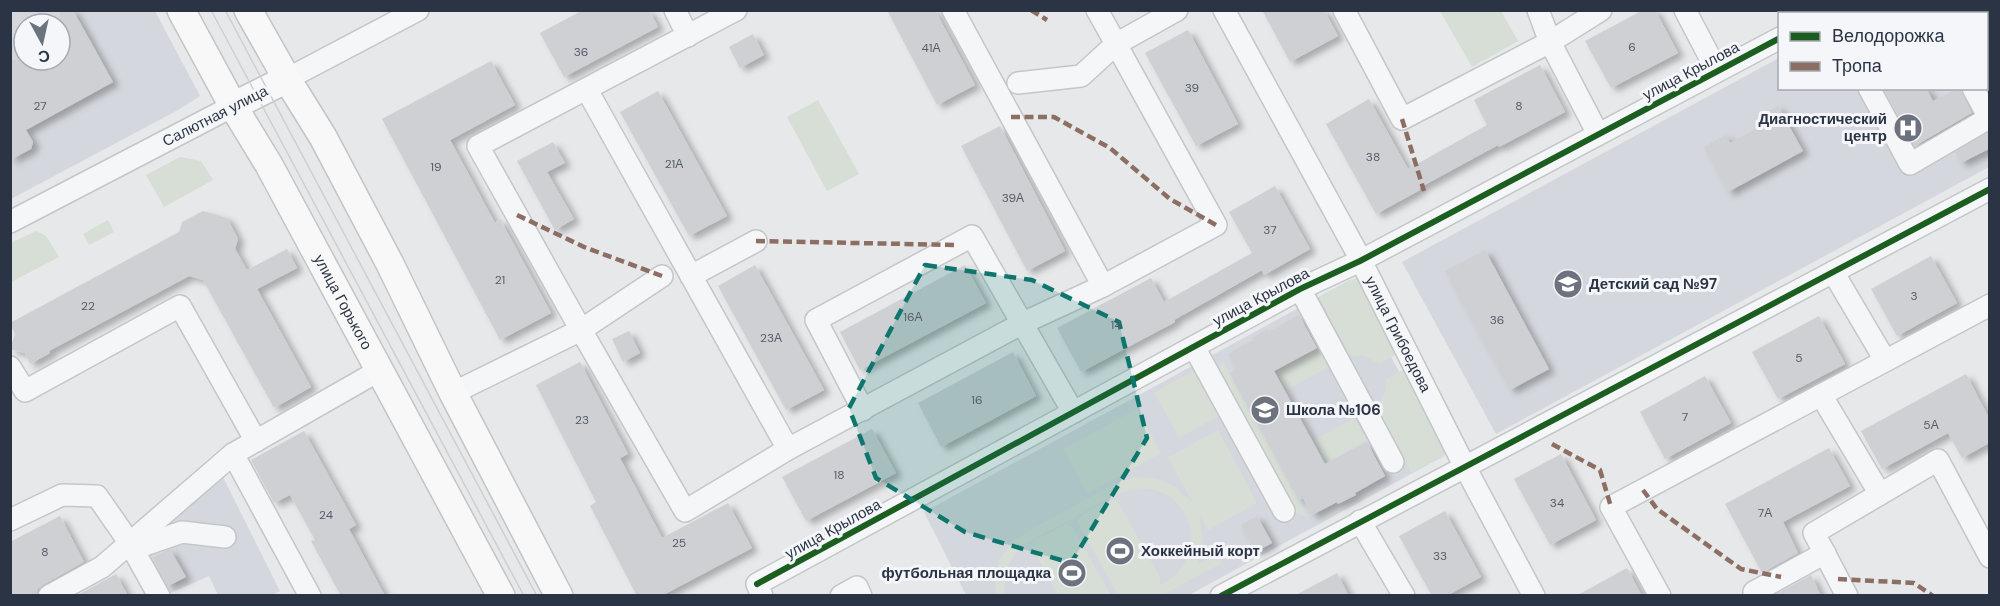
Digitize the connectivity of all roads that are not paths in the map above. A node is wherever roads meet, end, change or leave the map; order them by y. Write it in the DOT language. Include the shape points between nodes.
graph roads {
  1 [pos="181,10"];
  2 [pos="248,10"];
  3 [pos="418,10"];
  4 [pos="675,10"];
  5 [pos="736,10"];
  6 [pos="953,10"];
  7 [pos="1097,10"];
  8 [pos="1177,10"];
  9 [pos="1224,10"];
  10 [pos="1344,10"];
  11 [pos="1538,10"];
  12 [pos="1601,10"];
  13 [pos="1685,10"];
  14 [pos="688,36"];
  15 [pos="1778,39"];
  16 [pos="1550,42"];
  17 [pos="1116,44"];
  18 [pos="1717,71"];
  19 [pos="287,79"];
  20 [pos="1018,83"];
  21 [pos="587,90"];
  22 [pos="1870,90"];
  23 [pos="1974,90"];
  24 [pos="233,105"];
  25 [pos="1598,134"];
  26 [pos="1989,189"];
  27 [pos="10,222"];
  28 [pos="756,241"];
  29 [pos="1360,261"];
  30 [pos="1833,272"];
  31 [pos="662,276"];
  32 [pos="691,276"];
  33 [pos="1103,286"];
  34 [pos="1300,289"];
  35 [pos="1989,305"];
  36 [pos="1023,324"];
  37 [pos="581,330"];
  38 [pos="1194,346"];
  39 [pos="1885,360"];
  40 [pos="10,367"];
  41 [pos="380,370"];
  42 [pos="453,393"];
  43 [pos="1821,395"];
  44 [pos="23,398"];
  45 [pos="863,410"];
  46 [pos="1072,412"];
  47 [pos="256,441"];
  48 [pos="788,450"];
  49 [pos="233,454"];
  50 [pos="1393,462"];
  51 [pos="1465,467"];
  52 [pos="1880,494"];
  53 [pos="1284,511"];
  54 [pos="10,520"];
  55 [pos="1360,521"];
  56 [pos="225,537"];
  57 [pos="131,545"];
  58 [pos="1825,553"];
  59 [pos="1989,557"];
  60 [pos="760,590"];
  61 [pos="50,596"];
  62 [pos="159,596"];
  63 [pos="310,596"];
  64 [pos="501,596"];
  65 [pos="559,596"];
  66 [pos="841,596"];
  67 [pos="861,596"];
  68 [pos="1221,596"];
  69 [pos="1404,596"];
  70 [pos="1534,596"];
  71 [pos="1660,596"];
  72 [pos="1756,596"];
  73 [pos="1847,596"];
  1 -- 24 [label="main road, улица Горького"];
  2 -- 19 [label="main road"];
  3 -- 19 [label="street, Салютная улица"];
  4 -- 14 [label="street"];
  5 -- 14 [label="street"];
  6 -- 33 [label="street"];
  7 -- 17 [label="street"];
  8 -- 17 [label="street"];
  9 -- 29 [label="street, улица Грибоедова"];
  10 -- 16 [label="street" via="1402,119"];
  11 -- 16 [label="street"];
  12 -- 16 [label="street"];
  13 -- 18 [label="street"];
  14 -- 21 [label="street"];
  15 -- 18 [label="street, улица Крылова"];
  16 -- 25 [label="street"];
  17 -- 20 [label="street" via="1080,76"];
  17 -- 33 [label="street" via="1216,225"];
  18 -- 25 [label="street, улица Крылова"];
  19 -- 24 [label="main road, Салютная улица"];
  19 -- 42 [label="main road" via="323,136"];
  21 -- 32 [label="street"];
  21 -- 37 [label="street" via="478,146"];
  22 -- 23 [label="street" via="1910,164 1989,118"];
  24 -- 27 [label="street, Салютная улица"];
  24 -- 41 [label="main road, улица Горького"];
  25 -- 29 [label="street, улица Крылова"];
  26 -- 30 [label="street"];
  28 -- 32 [label="street"];
  29 -- 34 [label="street, улица Крылова"];
  29 -- 51 [label="street, улица Грибоедова"];
  30 -- 39 [label="street"];
  30 -- 51 [label="street"];
  31 -- 37 [label="street"];
  32 -- 48 [label="street"];
  33 -- 36 [label="street"];
  34 -- 38 [label="street, улица Крылова"];
  34 -- 50 [label="street"];
  35 -- 39 [label="street"];
  36 -- 45 [label="street"];
  36 -- 45 [label="street" via="972,236 816,320"];
  36 -- 46 [label="street"];
  37 -- 42 [label="street"];
  37 -- 48 [label="street" via="685,511"];
  38 -- 46 [label="street, улица Крылова"];
  38 -- 53 [label="street"];
  39 -- 43 [label="street"];
  40 -- 44 [label="street"];
  41 -- 47 [label="street"];
  41 -- 64 [label="main road, улица Горького"];
  42 -- 65 [label="main road"];
  43 -- 52 [label="street"];
  43 -- 71 [label="street" via="1611,507"];
  44 -- 47 [label="street" via="180,306"];
  45 -- 48 [label="street"];
  46 -- 60 [label="street, улица Крылова"];
  47 -- 49 [label="street"];
  49 -- 57 [label="street"];
  49 -- 63 [label="street"];
  51 -- 55 [label="street"];
  51 -- 70 [label="street, улица Грибоедова"];
  52 -- 58 [label="street" via="1814,533"];
  52 -- 59 [label="street" via="1938,460"];
  54 -- 57 [label="street" via="62,495 97,496"];
  55 -- 68 [label="street"];
  55 -- 69 [label="street"];
  56 -- 57 [label="street" via="182,532"];
  57 -- 61 [label="street" via="102,567"];
  57 -- 62 [label="street"];
  58 -- 72 [label="street" via="1754,592"];
  58 -- 73 [label="street"];
  66 -- 67 [label="street" via="857,587"];
}
